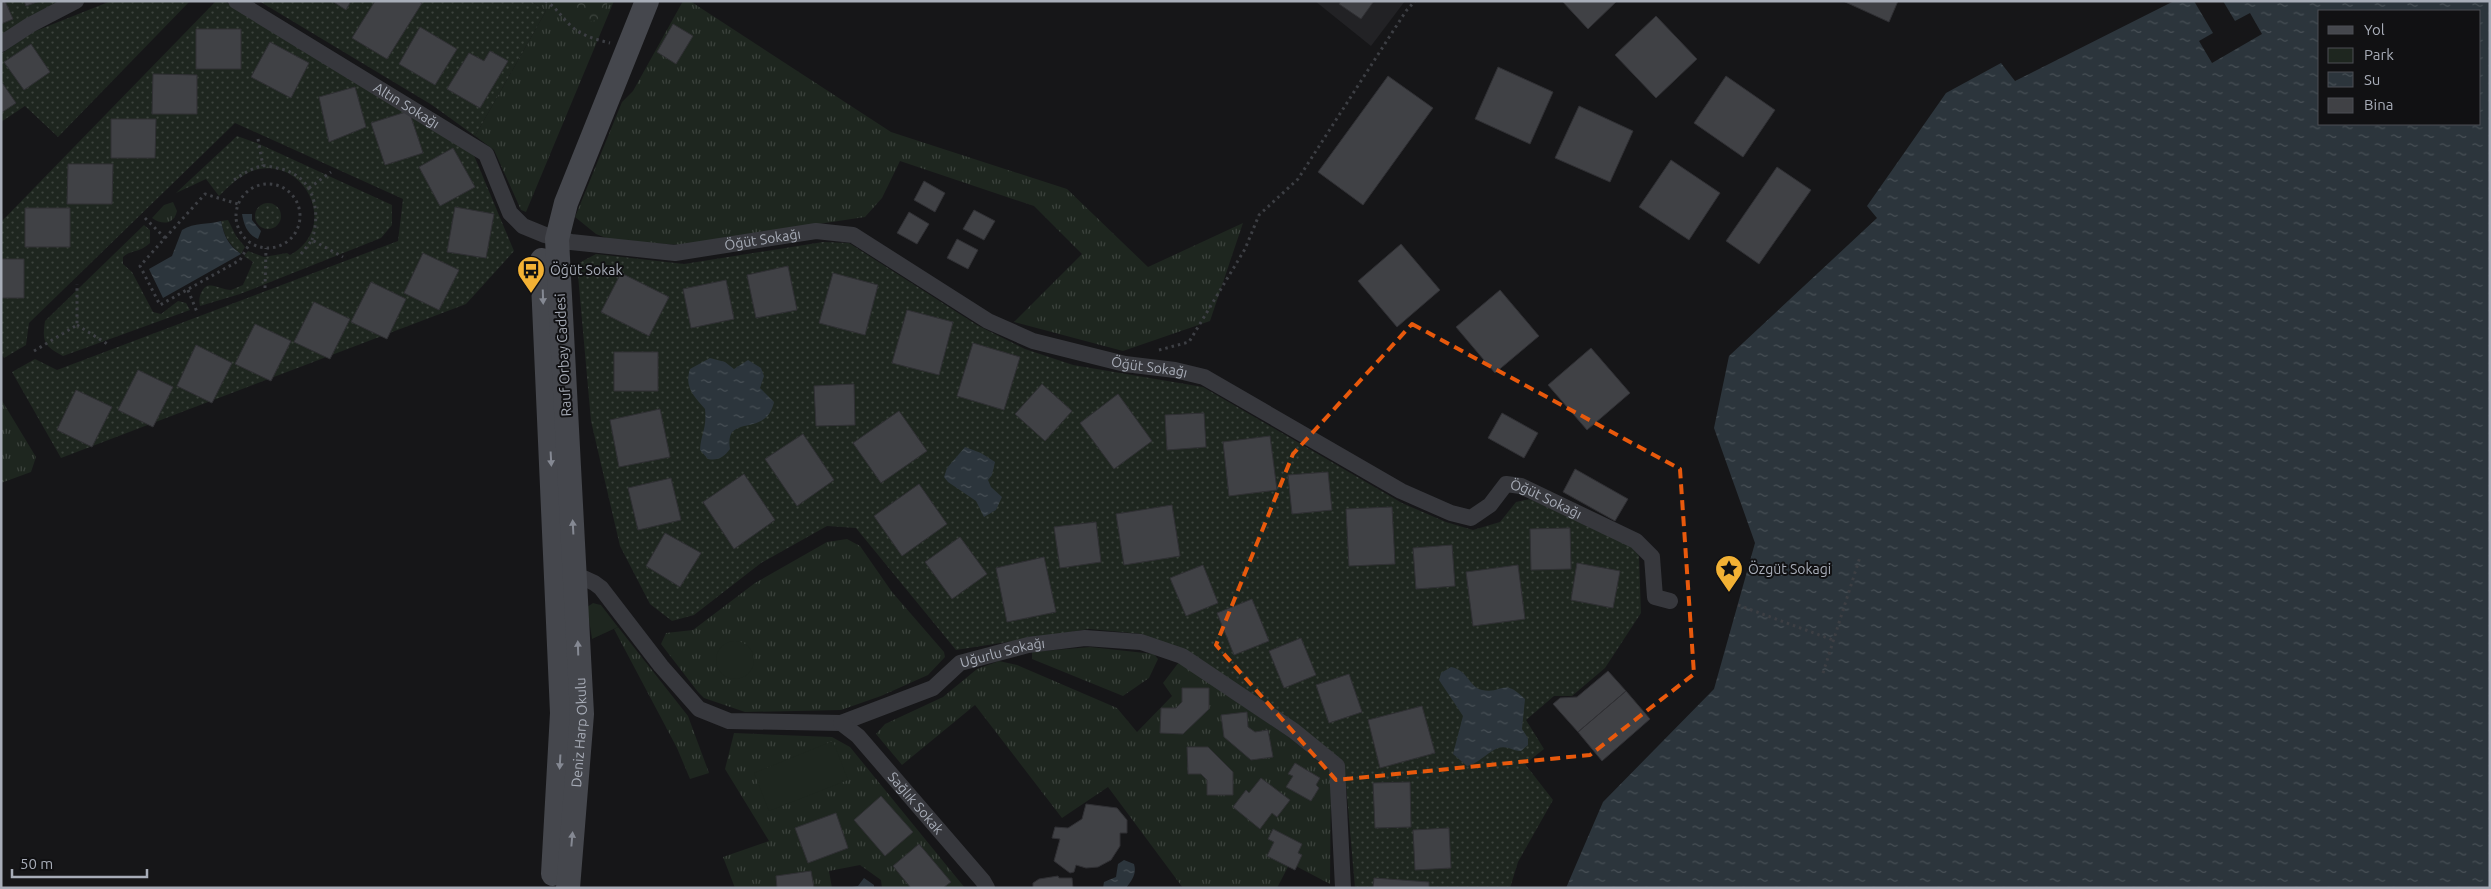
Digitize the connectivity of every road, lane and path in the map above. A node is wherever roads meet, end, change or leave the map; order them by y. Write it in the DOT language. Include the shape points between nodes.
graph roads {
  1 [pos="76,1"];
  2 [pos="236,1"];
  3 [pos="545,1"];
  4 [pos="631,1"];
  5 [pos="647,1"];
  6 [pos="1415,1"];
  7 [pos="1,44"];
  8 [pos="613,44"];
  9 [pos="258,139"];
  10 [pos="263,166"];
  11 [pos="331,172"];
  12 [pos="234,180"];
  13 [pos="309,188"];
  14 [pos="238,204"];
  15 [pos="145,218"];
  16 [pos="551,237"];
  17 [pos="165,238"];
  18 [pos="312,240"];
  19 [pos="250,244"];
  20 [pos="266,248"];
  21 [pos="301,254"];
  22 [pos="343,257"];
  23 [pos="77,284"];
  24 [pos="265,288"];
  25 [pos="188,290"];
  26 [pos="197,312"];
  27 [pos="77,325"];
  28 [pos="109,345"];
  29 [pos="34,350"];
  30 [pos="1152,352"];
  31 [pos="1860,556"];
  32 [pos="566,576"];
  33 [pos="1670,601"];
  34 [pos="1738,605"];
  35 [pos="1833,640"];
  36 [pos="1822,674"];
  37 [pos="841,723"];
  38 [pos="552,888"];
  39 [pos="568,888"];
  40 [pos="987,888"];
  41 [pos="1343,888"];
  1 -- 7 [label="street"];
  2 -- 16 [label="street, Altın Sokağı" via="486,154 510,213 522,226"];
  3 -- 8 [label="path" via="586,37"];
  4 -- 8 [label="street, Rauf Orbay Caddesi"];
  5 -- 16 [label="street, Rauf Orbay Caddesi"];
  6 -- 30 [label="path" via="1298,179 1259,215 1245,249 1189,342"];
  8 -- 16 [label="street, Rauf Orbay Caddesi" via="554,200"];
  9 -- 10 [label="path"];
  10 -- 12 [label="path"];
  10 -- 13 [label="path" via="284,170"];
  11 -- 13 [label="path"];
  13 -- 18 [label="path" via="316,202 317,214"];
  14 -- 17 [label="path" via="205,194"];
  14 -- 19 [label="path" via="237,226"];
  14 -- 20 [label="path" via="252,188 272,184 283,186 297,201 301,211 297,232 281,246"];
  15 -- 17 [label="path"];
  16 -- 32 [label="street, Rauf Orbay Caddesi"];
  16 -- 33 [label="street, Öğüt Sokağı" via="675,254 816,231 853,235 988,321 1034,341 1124,364 1204,377 1402,491 1451,513 1471,518 1490,505 1506,484 1521,486 1636,541 1652,557 1655,597"];
  17 -- 25 [label="path" via="140,266 160,305"];
  18 -- 21 [label="path"];
  18 -- 22 [label="path"];
  19 -- 20 [label="path"];
  19 -- 25 [label="path" via="240,260"];
  20 -- 24 [label="path"];
  23 -- 27 [label="path"];
  25 -- 26 [label="path"];
  27 -- 28 [label="path"];
  27 -- 29 [label="path"];
  31 -- 35 [label="path"];
  32 -- 37 [label="street, Uğurlu Sokağı" via="591,580 601,588 699,709 729,721"];
  32 -- 38 [label="street, Deniz Harp Okulu, one-way"];
  39 -- 32 [label="street, Deniz Harp Okulu, one-way" via="582,714"];
  34 -- 35 [label="path"];
  35 -- 36 [label="path"];
  37 -- 40 [label="street, Sağlık Sokak" via="858,736"];
  37 -- 41 [label="street, Uğurlu Sokağı" via="933,688 960,663 1028,645 1084,638 1141,642 1172,652 1294,731 1337,766"];
}
